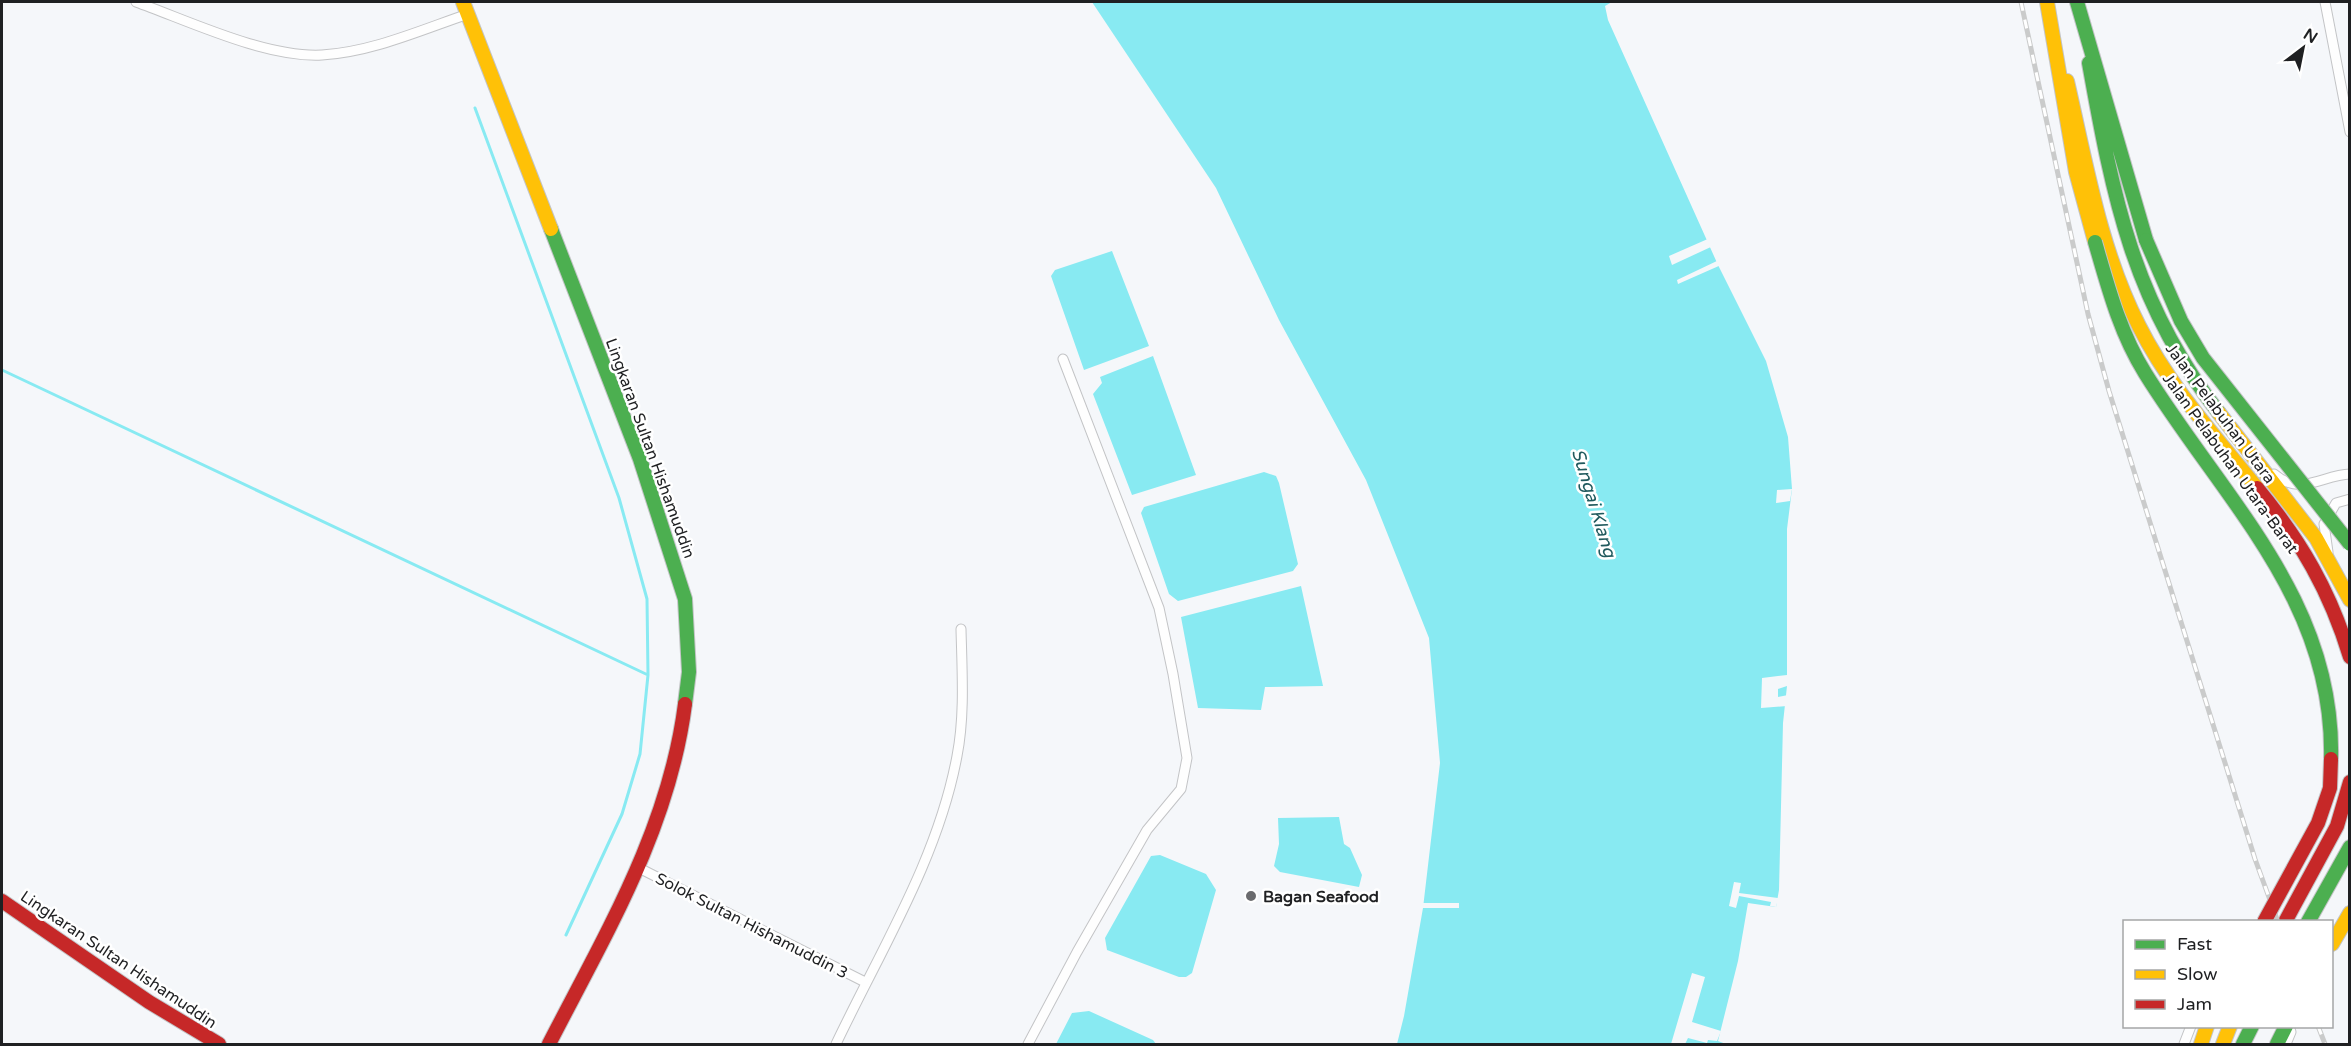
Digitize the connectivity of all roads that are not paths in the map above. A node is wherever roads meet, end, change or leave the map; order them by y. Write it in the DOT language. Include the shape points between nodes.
graph roads {
  1 [pos="136,2"];
  2 [pos="2325,2"];
  3 [pos="2049,6"];
  4 [pos="466,8"];
  5 [pos="2078,8"];
  6 [pos="2349,132"];
  7 [pos="1063,359"];
  8 [pos="2251,455"];
  9 [pos="2349,474"];
  10 [pos="2349,499"];
  11 [pos="2349,544"];
  12 [pos="2328,556"];
  13 [pos="2349,600"];
  14 [pos="961,629"];
  15 [pos="2349,657"];
  16 [pos="2349,782"];
  17 [pos="2349,847"];
  18 [pos="639,868"];
  19 [pos="2,901"];
  20 [pos="2349,913"];
  21 [pos="2265,920"];
  22 [pos="2287,920"];
  23 [pos="2309,920"];
  24 [pos="2333,941"];
  25 [pos="865,982"];
  26 [pos="2190,1028"];
  27 [pos="2206,1028"];
  28 [pos="2229,1028"];
  29 [pos="2251,1028"];
  30 [pos="2286,1028"];
  31 [pos="2288,1028"];
  32 [pos="219,1044"];
  33 [pos="549,1044"];
  34 [pos="836,1044"];
  35 [pos="1028,1044"];
  36 [pos="2184,1044"];
  37 [pos="2201,1044"];
  38 [pos="2223,1044"];
  39 [pos="2243,1044"];
  40 [pos="2277,1044"];
  41 [pos="2286,1044"];
  1 -- 4 [label="street" via="244,42 321,55 379,45"];
  2 -- 6 [label="street"];
  3 -- 15 [label="main road, Jalan Pelabuhan Utara" via="2111,262 2136,321 2180,391 2309,559 2330,597"];
  3 -- 21 [label="main road, Jalan Pelabuhan Utara-Barat, bridge" via="2076,172 2123,334 2181,427 2280,556 2312,606 2329,651 2337,694 2339,746 2330,789 2320,820"];
  4 -- 18 [label="main road, Lingkaran Sultan Hishamuddin" via="640,459 685,599 689,672 680,744 671,782"];
  5 -- 8 [label="main road, Jalan Pelabuhan Utara" via="2115,202 2141,283 2187,369"];
  5 -- 11 [label="main road, bridge" via="2146,240 2181,321 2203,358"];
  7 -- 35 [label="street" via="1159,608 1187,758 1181,789 1147,830"];
  8 -- 9 [label="street" via="2281,480 2308,486"];
  8 -- 12 [label="main road, Jalan Pelabuhan Utara"];
  10 -- 12 [label="street" via="2336,503 2324,524"];
  12 -- 13 [label="main road, Jalan Pelabuhan Utara"];
  14 -- 25 [label="street" via="963,685 949,793 904,907"];
  16 -- 22 [label="main road" via="2337,826"];
  17 -- 23 [label="main road"];
  18 -- 25 [label="street, Solok Sultan Hishamuddin 3"];
  18 -- 33 [label="main road, Lingkaran Sultan Hishamuddin"];
  19 -- 32 [label="main road, Lingkaran Sultan Hishamuddin" via="148,1002"];
  20 -- 24 [label="main road"];
  25 -- 34 [label="street"];
  26 -- 36 [label="street"];
  27 -- 37 [label="main road"];
  28 -- 38 [label="main road"];
  29 -- 39 [label="main road"];
  30 -- 40 [label="main road"];
  31 -- 41 [label="street" via="2291,1032"];
}
